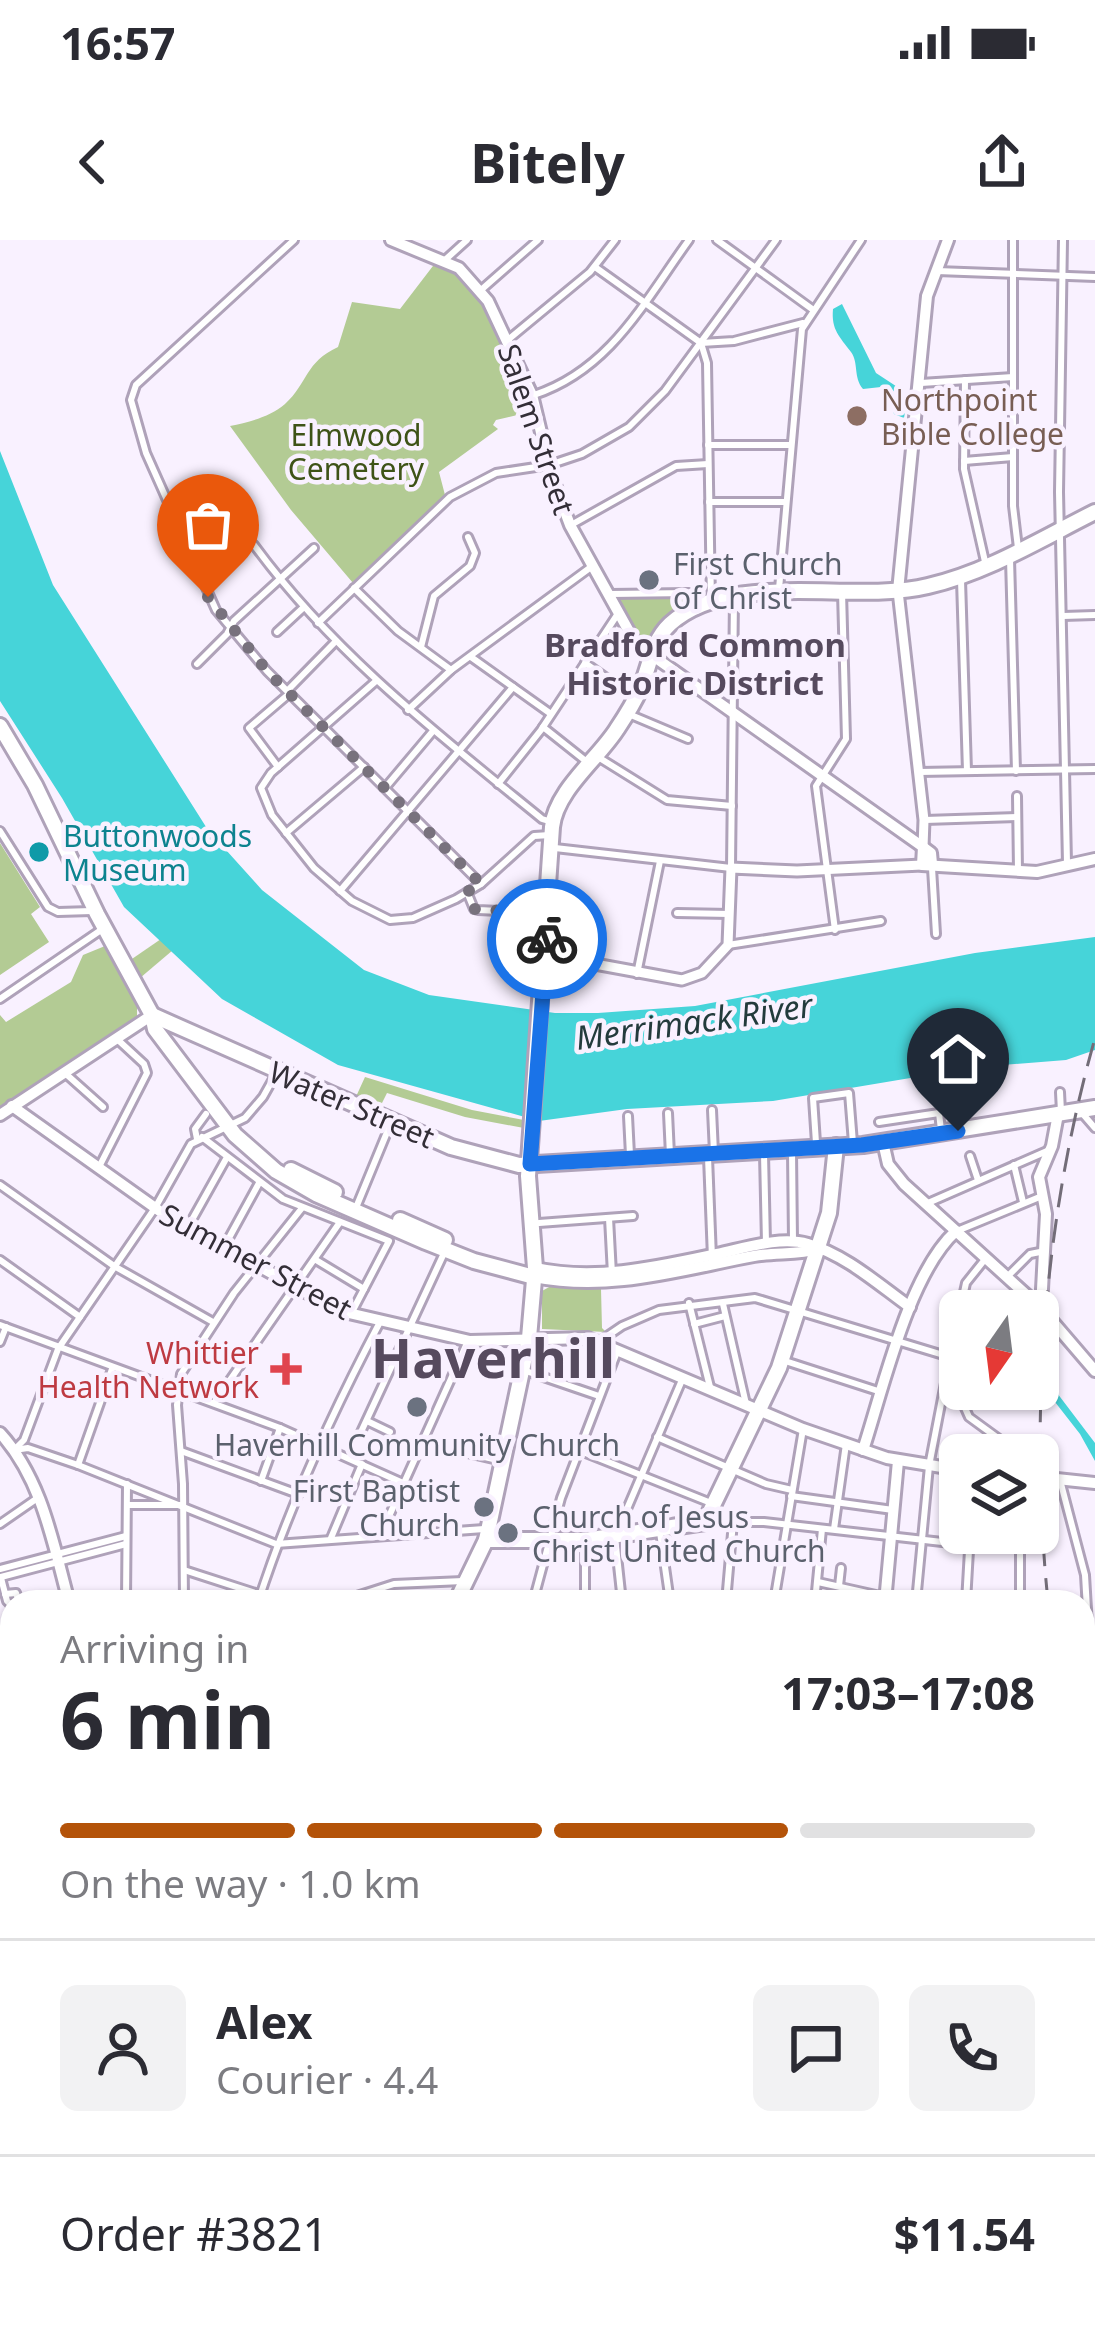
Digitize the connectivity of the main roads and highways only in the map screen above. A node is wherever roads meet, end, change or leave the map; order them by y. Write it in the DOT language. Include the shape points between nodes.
graph roads {
  1 [pos="949,240"];
  2 [pos="399,241"];
  3 [pos="1095,512"];
  4 [pos="898,591"];
  5 [pos="652,653"];
  6 [pos="0,726"];
  7 [pos="1095,860"];
  8 [pos="131,976"];
  9 [pos="152,1015"];
  10 [pos="178,1025"];
  11 [pos="13,1106"];
  12 [pos="1088,1109"];
  13 [pos="1060,1114"];
  14 [pos="0,1115"];
  15 [pos="883,1142"];
  16 [pos="827,1147"];
  17 [pos="530,1164"];
  18 [pos="956,1231"];
  19 [pos="769,1249"];
  20 [pos="818,1249"];
  21 [pos="534,1272"];
  22 [pos="1021,1290"];
  23 [pos="1042,1290"];
  24 [pos="910,1307"];
  25 [pos="1059,1329"];
  26 [pos="529,1338"];
  27 [pos="1095,1371"];
  28 [pos="753,1410"];
  29 [pos="0,1433"];
  30 [pos="863,1450"];
  31 [pos="898,1460"];
  32 [pos="939,1467"];
  33 [pos="1059,1480"];
  34 [pos="1095,1483"];
  35 [pos="487,1534"];
  36 [pos="65,1590"];
  37 [pos="457,1590"];
  38 [pos="886,1590"];
  1 -- 4 [label="main road" via="927,296"];
  2 -- 5 [label="main road, Salem Street" via="446,260 481,290 532,395 570,525 636,644"];
  3 -- 4 [label="main road" via="986,567"];
  4 -- 5 [label="main road" via="734,597 668,626"];
  5 -- 7 [label="main road, Salem Street" via="931,853 927,864 1018,872"];
  5 -- 17 [label="main road" via="627,714 557,807"];
  6 -- 8 [label="main road, Water Street"];
  8 -- 9 [label="main road, Water Street"];
  8 -- 10 [label="main road, Water Street"];
  9 -- 10 [label="main road, Water Street"];
  9 -- 11 [label="main road"];
  9 -- 21 [label="main road" via="231,1123 285,1167 448,1246"];
  10 -- 17 [label="main road, Water Street" via="481,1157"];
  11 -- 14 [label="main road"];
  11 -- 26 [label="main road, Summer Street" via="155,1208 351,1315 468,1341"];
  12 -- 13 [label="main road, Water Street"];
  13 -- 15 [label="main road, Water Street"];
  13 -- 23 [label="main road" via="1039,1170"];
  15 -- 16 [label="main road, Water Street"];
  15 -- 18 [label="main road" via="888,1164"];
  16 -- 17 [label="main road, Water Street"];
  16 -- 20 [label="main road" via="831,1206"];
  17 -- 21 [label="main road"];
  17 -- 21 [label="main road" via="541,1259"];
  18 -- 22 [label="main road"];
  18 -- 24 [label="main road"];
  19 -- 20 [label="main road"];
  19 -- 20 [label="main road"];
  19 -- 21 [label="main road" via="612,1277"];
  20 -- 24 [label="main road"];
  20 -- 28 [label="main road" via="782,1360"];
  21 -- 26 [label="main road"];
  24 -- 30 [label="main road"];
  25 -- 27 [label="main road"];
  26 -- 28 [label="main road, Summer Street" via="600,1341"];
  26 -- 35 [label="main road"];
  28 -- 30 [label="main road, Summer Street"];
  28 -- 35 [label="main road" via="705,1522 585,1540"];
  29 -- 36 [label="main road" via="39,1497"];
  30 -- 31 [label="main road, Summer Street"];
  31 -- 32 [label="main road, Summer Street"];
  31 -- 38 [label="main road"];
  33 -- 34 [label="main road"];
  35 -- 37 [label="main road"];
}
